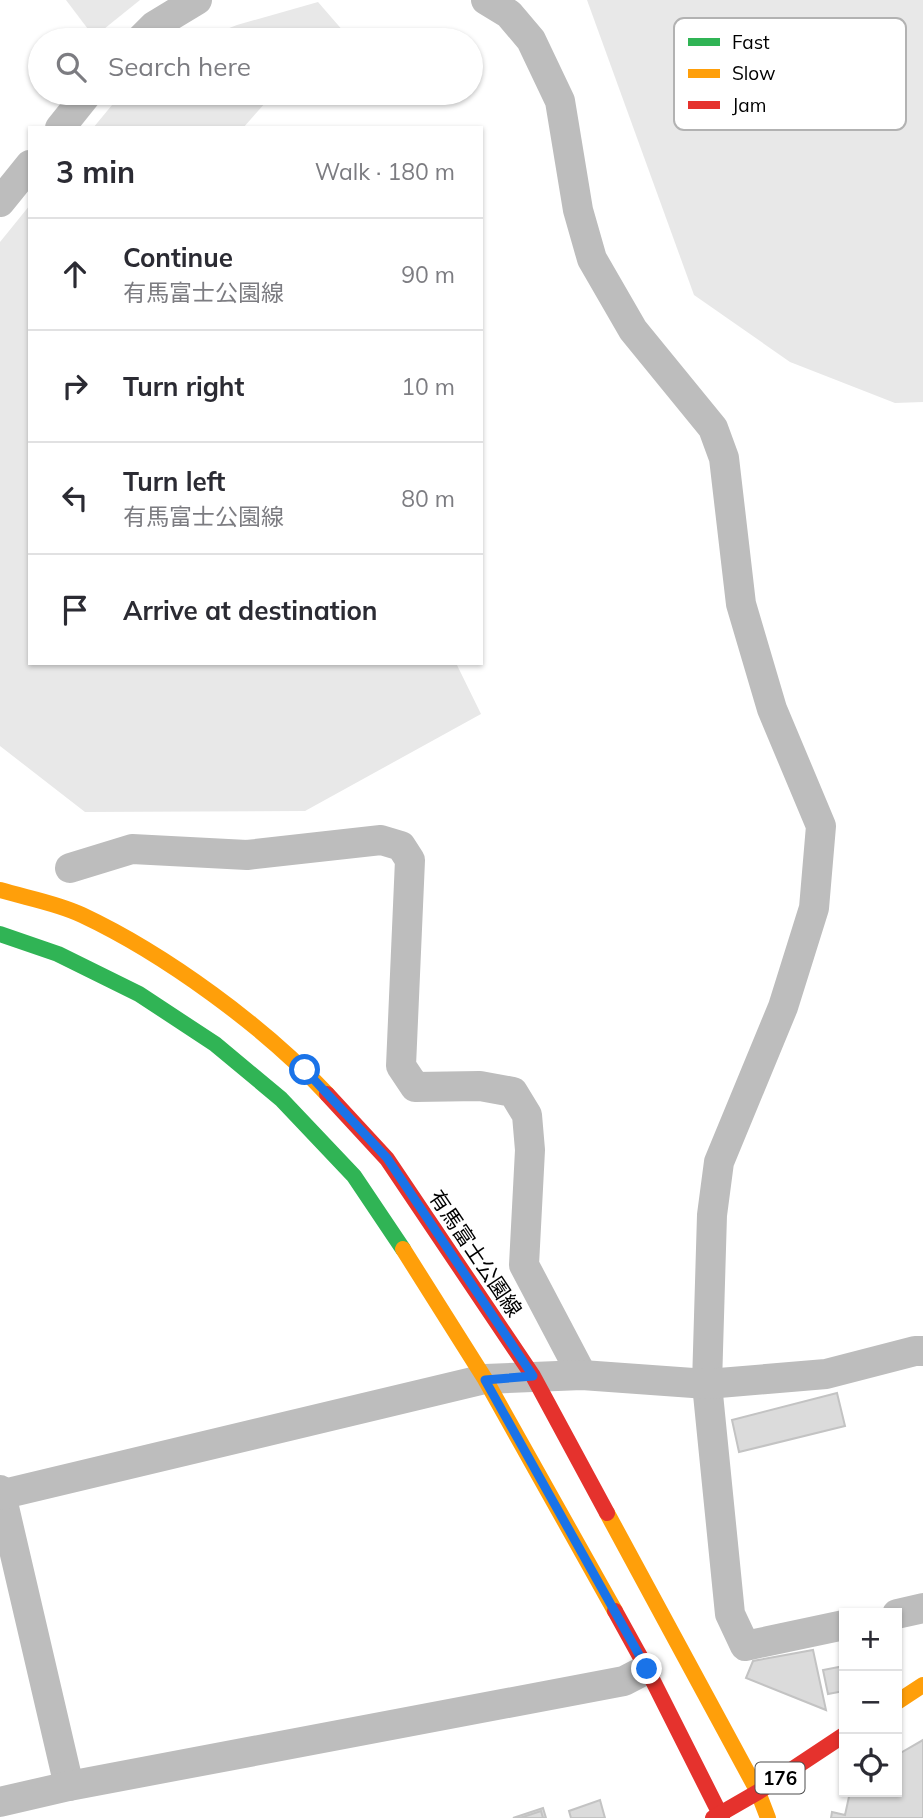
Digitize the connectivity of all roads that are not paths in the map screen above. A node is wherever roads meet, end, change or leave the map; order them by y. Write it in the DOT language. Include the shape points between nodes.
graph roads {
  1 [pos="197,0"];
  2 [pos="486,0"];
  3 [pos="152,28"];
  4 [pos="78,105"];
  5 [pos="62,126"];
  6 [pos="28,167"];
  7 [pos="0,202"];
  8 [pos="70,868"];
  9 [pos="0,890"];
  10 [pos="0,934"];
  11 [pos="923,1351"];
  12 [pos="533,1376"];
  13 [pos="582,1376"];
  14 [pos="485,1380"];
  15 [pos="707,1384"];
  16 [pos="0,1493"];
  17 [pos="923,1608"];
  18 [pos="902,1613"];
  19 [pos="839,1626"];
  20 [pos="647,1669"];
  21 [pos="923,1685"];
  22 [pos="902,1699"];
  23 [pos="839,1738"];
  24 [pos="69,1786"];
  25 [pos="758,1792"];
  26 [pos="0,1802"];
  27 [pos="719,1817"];
  28 [pos="768,1818"];
  1 -- 3 [label="street"];
  2 -- 15 [label="street" via="509,14 531,40 560,101 578,210 592,260 634,330 713,428 724,458 741,604 772,709 821,825 814,908 783,1007 719,1162 712,1215"];
  4 -- 5 [label="street"];
  6 -- 7 [label="street"];
  8 -- 13 [label="street" via="132,849 247,855 381,840 401,846 410,860 401,1066 415,1087 480,1086 513,1092 527,1115 530,1150 524,1265"];
  9 -- 12 [label="main road, 有馬富士公園線" via="80,914 164,960 305,1070 387,1158"];
  10 -- 14 [label="main road" via="58,954 139,994 215,1044 281,1099 354,1176"];
  11 -- 15 [label="street" via="825,1374"];
  12 -- 13 [label="street"];
  12 -- 14 [label="street"];
  12 -- 25 [label="main road, 有馬富士公園線"];
  13 -- 15 [label="street"];
  14 -- 16 [label="street"];
  14 -- 20 [label="main road"];
  15 -- 19 [label="street" via="730,1614 745,1646"];
  16 -- 24 [label="street"];
  17 -- 18 [label="street"];
  20 -- 24 [label="street" via="624,1681"];
  20 -- 27 [label="main road"];
  21 -- 22 [label="main road"];
  23 -- 25 [label="main road, 176"];
  24 -- 26 [label="street"];
  25 -- 27 [label="main road, 176"];
  25 -- 28 [label="main road, 有馬富士公園線"];
}
